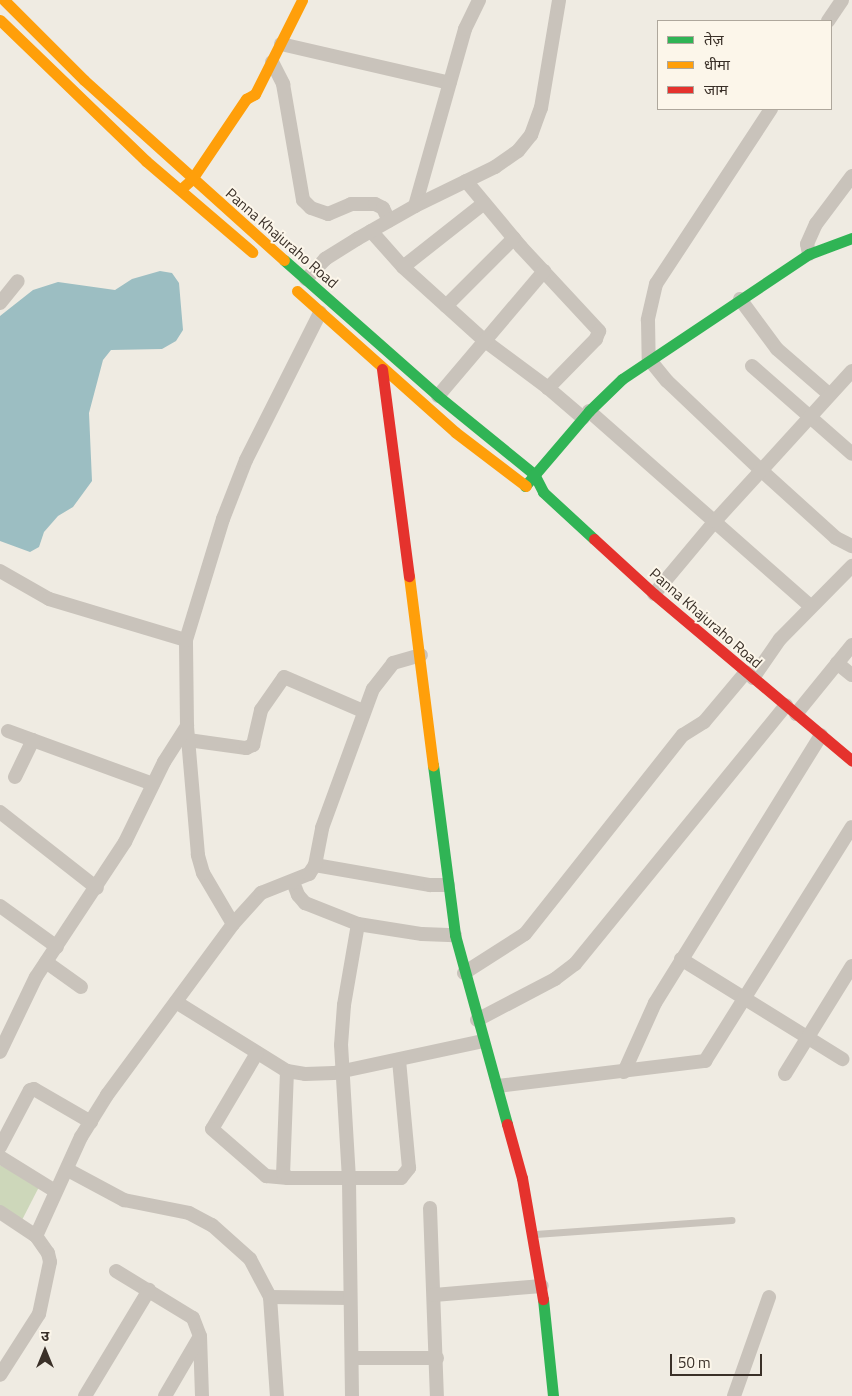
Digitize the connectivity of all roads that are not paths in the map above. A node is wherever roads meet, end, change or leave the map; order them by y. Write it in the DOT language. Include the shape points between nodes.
graph roads {
  1 [pos="4,0"];
  2 [pos="290,0"];
  3 [pos="302,0"];
  4 [pos="479,0"];
  5 [pos="559,0"];
  6 [pos="842,0"];
  7 [pos="0,20"];
  8 [pos="829,20"];
  9 [pos="281,44"];
  10 [pos="272,62"];
  11 [pos="450,83"];
  12 [pos="246,99"];
  13 [pos="770,110"];
  14 [pos="852,176"];
  15 [pos="192,179"];
  16 [pos="466,181"];
  17 [pos="180,191"];
  18 [pos="484,203"];
  19 [pos="415,206"];
  20 [pos="389,221"];
  21 [pos="371,231"];
  22 [pos="514,238"];
  23 [pos="852,238"];
  24 [pos="809,254"];
  25 [pos="260,258"];
  26 [pos="403,267"];
  27 [pos="544,271"];
  28 [pos="306,279"];
  29 [pos="18,281"];
  30 [pos="288,282"];
  31 [pos="740,299"];
  32 [pos="0,303"];
  33 [pos="446,306"];
  34 [pos="320,313"];
  35 [pos="485,341"];
  36 [pos="649,359"];
  37 [pos="752,366"];
  38 [pos="382,369"];
  39 [pos="852,371"];
  40 [pos="548,388"];
  41 [pos="829,394"];
  42 [pos="438,396"];
  43 [pos="586,414"];
  44 [pos="811,418"];
  45 [pos="852,454"];
  46 [pos="762,472"];
  47 [pos="534,474"];
  48 [pos="525,486"];
  49 [pos="543,492"];
  50 [pos="715,521"];
  51 [pos="852,546"];
  52 [pos="852,566"];
  53 [pos="0,571"];
  54 [pos="654,594"];
  55 [pos="810,606"];
  56 [pos="186,640"];
  57 [pos="852,645"];
  58 [pos="421,655"];
  59 [pos="838,663"];
  60 [pos="749,675"];
  61 [pos="852,675"];
  62 [pos="791,709"];
  63 [pos="363,711"];
  64 [pos="187,726"];
  65 [pos="8,731"];
  66 [pos="821,735"];
  67 [pos="34,740"];
  68 [pos="188,740"];
  69 [pos="852,762"];
  70 [pos="15,777"];
  71 [pos="153,784"];
  72 [pos="0,812"];
  73 [pos="852,827"];
  74 [pos="314,865"];
  75 [pos="293,882"];
  76 [pos="448,885"];
  77 [pos="97,888"];
  78 [pos="0,906"];
  79 [pos="233,924"];
  80 [pos="358,924"];
  81 [pos="455,935"];
  82 [pos="58,947"];
  83 [pos="681,959"];
  84 [pos="46,962"];
  85 [pos="852,966"];
  86 [pos="464,973"];
  87 [pos="81,987"];
  88 [pos="743,999"];
  89 [pos="176,1002"];
  90 [pos="477,1020"];
  91 [pos="808,1038"];
  92 [pos="483,1041"];
  93 [pos="0,1052"];
  94 [pos="257,1053"];
  95 [pos="842,1059"];
  96 [pos="399,1060"];
  97 [pos="287,1071"];
  98 [pos="344,1071"];
  99 [pos="624,1072"];
  100 [pos="785,1074"];
  101 [pos="498,1086"];
  102 [pos="91,1122"];
  103 [pos="0,1147"];
  104 [pos="0,1157"];
  105 [pos="68,1170"];
  106 [pos="288,1178"];
  107 [pos="349,1179"];
  108 [pos="55,1191"];
  109 [pos="430,1208"];
  110 [pos="0,1212"];
  111 [pos="732,1220"];
  112 [pos="532,1234"];
  113 [pos="36,1236"];
  114 [pos="116,1271"];
  115 [pos="542,1286"];
  116 [pos="148,1290"];
  117 [pos="434,1294"];
  118 [pos="270,1297"];
  119 [pos="769,1297"];
  120 [pos="350,1298"];
  121 [pos="200,1336"];
  122 [pos="352,1358"];
  123 [pos="437,1358"];
  124 [pos="0,1375"];
  125 [pos="85,1396"];
  126 [pos="164,1396"];
  127 [pos="202,1396"];
  128 [pos="277,1396"];
  129 [pos="352,1396"];
  130 [pos="437,1396"];
  131 [pos="553,1396"];
  132 [pos="734,1396"];
  1 -- 15 [label="main road, Panna Khajuraho Road" via="84,80"];
  2 -- 12 [label="main road" via="246,89"];
  3 -- 9 [label="main road"];
  4 -- 11 [label="street" via="465,29"];
  5 -- 16 [label="street" via="541,108 531,135 503,162"];
  6 -- 8 [label="street"];
  7 -- 17 [label="main road, Panna Khajuraho Road" via="96,115"];
  9 -- 10 [label="main road"];
  9 -- 11 [label="street"];
  10 -- 12 [label="main road" via="255,94"];
  10 -- 20 [label="street" via="283,84 303,200 311,208 328,214 351,204 375,204 383,208"];
  11 -- 19 [label="street"];
  12 -- 15 [label="main road"];
  13 -- 36 [label="street" via="656,284 648,320"];
  14 -- 24 [label="street" via="816,224 807,244"];
  15 -- 17 [label="main road"];
  15 -- 28 [label="main road, Panna Khajuraho Road"];
  16 -- 18 [label="street"];
  16 -- 19 [label="street"];
  17 -- 25 [label="main road, Panna Khajuraho Road"];
  18 -- 22 [label="street"];
  18 -- 26 [label="street"];
  19 -- 20 [label="street"];
  20 -- 21 [label="street"];
  21 -- 26 [label="street"];
  21 -- 28 [label="street" via="325,259"];
  22 -- 27 [label="street"];
  22 -- 33 [label="street"];
  23 -- 24 [label="main road"];
  24 -- 31 [label="main road"];
  26 -- 33 [label="street"];
  27 -- 35 [label="street"];
  27 -- 40 [label="street" via="599,331 596,339"];
  28 -- 42 [label="main road, Panna Khajuraho Road"];
  29 -- 32 [label="street"];
  30 -- 34 [label="main road, Panna Khajuraho Road"];
  31 -- 36 [label="main road"];
  31 -- 41 [label="street" via="777,349"];
  33 -- 35 [label="street"];
  34 -- 38 [label="main road, Panna Khajuraho Road"];
  34 -- 56 [label="street" via="246,460 223,519"];
  35 -- 40 [label="street"];
  35 -- 42 [label="street"];
  36 -- 43 [label="main road"];
  36 -- 46 [label="street" via="667,381"];
  37 -- 44 [label="street"];
  38 -- 48 [label="main road, Panna Khajuraho Road" via="454,432"];
  38 -- 58 [label="main road"];
  39 -- 41 [label="street"];
  40 -- 43 [label="street"];
  41 -- 44 [label="street"];
  42 -- 47 [label="main road, Panna Khajuraho Road"];
  43 -- 47 [label="main road"];
  43 -- 50 [label="street"];
  44 -- 45 [label="street"];
  44 -- 46 [label="street"];
  46 -- 50 [label="street"];
  46 -- 51 [label="street" via="836,538"];
  47 -- 48 [label="main road"];
  47 -- 49 [label="main road, Panna Khajuraho Road"];
  48 -- 49 [label="main road, Panna Khajuraho Road"];
  49 -- 54 [label="main road, Panna Khajuraho Road"];
  50 -- 54 [label="street"];
  50 -- 55 [label="street"];
  52 -- 55 [label="street"];
  53 -- 56 [label="street" via="58,602"];
  54 -- 60 [label="main road, Panna Khajuraho Road"];
  55 -- 60 [label="street"];
  56 -- 64 [label="street"];
  57 -- 59 [label="street"];
  58 -- 63 [label="street" via="393,663 373,689"];
  58 -- 76 [label="main road"];
  59 -- 61 [label="street"];
  59 -- 62 [label="street"];
  60 -- 62 [label="main road, Panna Khajuraho Road"];
  60 -- 86 [label="street" via="704,722 683,735 525,934"];
  62 -- 66 [label="main road, Panna Khajuraho Road"];
  62 -- 90 [label="street" via="575,964 555,979"];
  63 -- 68 [label="street" via="284,677 261,710 253,746 246,748"];
  63 -- 74 [label="street" via="322,828"];
  64 -- 68 [label="street"];
  64 -- 71 [label="street"];
  65 -- 67 [label="street"];
  66 -- 69 [label="main road, Panna Khajuraho Road"];
  66 -- 83 [label="street"];
  67 -- 70 [label="street"];
  67 -- 71 [label="street"];
  68 -- 79 [label="street" via="198,855 203,873"];
  71 -- 77 [label="street" via="125,842"];
  72 -- 77 [label="street"];
  73 -- 88 [label="street"];
  74 -- 75 [label="street" via="309,874"];
  74 -- 76 [label="street" via="430,885"];
  75 -- 79 [label="street" via="261,894"];
  75 -- 80 [label="street" via="305,903"];
  76 -- 81 [label="main road"];
  77 -- 82 [label="street"];
  78 -- 82 [label="street"];
  79 -- 89 [label="street"];
  80 -- 81 [label="street" via="422,934"];
  80 -- 98 [label="street" via="344,1005"];
  81 -- 86 [label="main road"];
  82 -- 84 [label="street"];
  83 -- 88 [label="street"];
  83 -- 99 [label="street" via="654,1003"];
  84 -- 87 [label="street"];
  84 -- 93 [label="street"];
  85 -- 91 [label="street"];
  86 -- 90 [label="main road"];
  88 -- 91 [label="street"];
  88 -- 99 [label="street" via="705,1061"];
  89 -- 94 [label="street"];
  89 -- 102 [label="street"];
  90 -- 92 [label="main road"];
  91 -- 95 [label="street"];
  91 -- 100 [label="street"];
  92 -- 96 [label="street"];
  92 -- 101 [label="main road"];
  94 -- 97 [label="street"];
  94 -- 106 [label="street" via="212,1130 266,1176"];
  96 -- 98 [label="street"];
  96 -- 107 [label="street" via="407,1174 401,1178"];
  97 -- 98 [label="street" via="305,1074"];
  97 -- 106 [label="street" via="283,1173"];
  98 -- 107 [label="street"];
  99 -- 101 [label="street"];
  101 -- 112 [label="main road" via="522,1178"];
  102 -- 103 [label="street" via="34,1089 30,1090"];
  102 -- 105 [label="street"];
  104 -- 108 [label="street"];
  105 -- 108 [label="street"];
  105 -- 118 [label="street" via="108,1194 189,1213 212,1225 250,1259"];
  106 -- 107 [label="street"];
  107 -- 120 [label="street"];
  108 -- 113 [label="street"];
  109 -- 117 [label="street"];
  110 -- 113 [label="street"];
  111 -- 112 [label="lane"];
  112 -- 115 [label="main road"];
  113 -- 124 [label="street" via="48,1253 50,1262 43,1302 29,1331"];
  114 -- 116 [label="street"];
  115 -- 117 [label="street"];
  115 -- 131 [label="main road"];
  116 -- 121 [label="street" via="193,1318"];
  116 -- 125 [label="street"];
  117 -- 123 [label="street"];
  118 -- 120 [label="street"];
  118 -- 128 [label="street"];
  119 -- 132 [label="street"];
  120 -- 122 [label="street"];
  121 -- 126 [label="street"];
  121 -- 127 [label="street"];
  122 -- 123 [label="street"];
  122 -- 129 [label="street"];
  123 -- 130 [label="street"];
}
